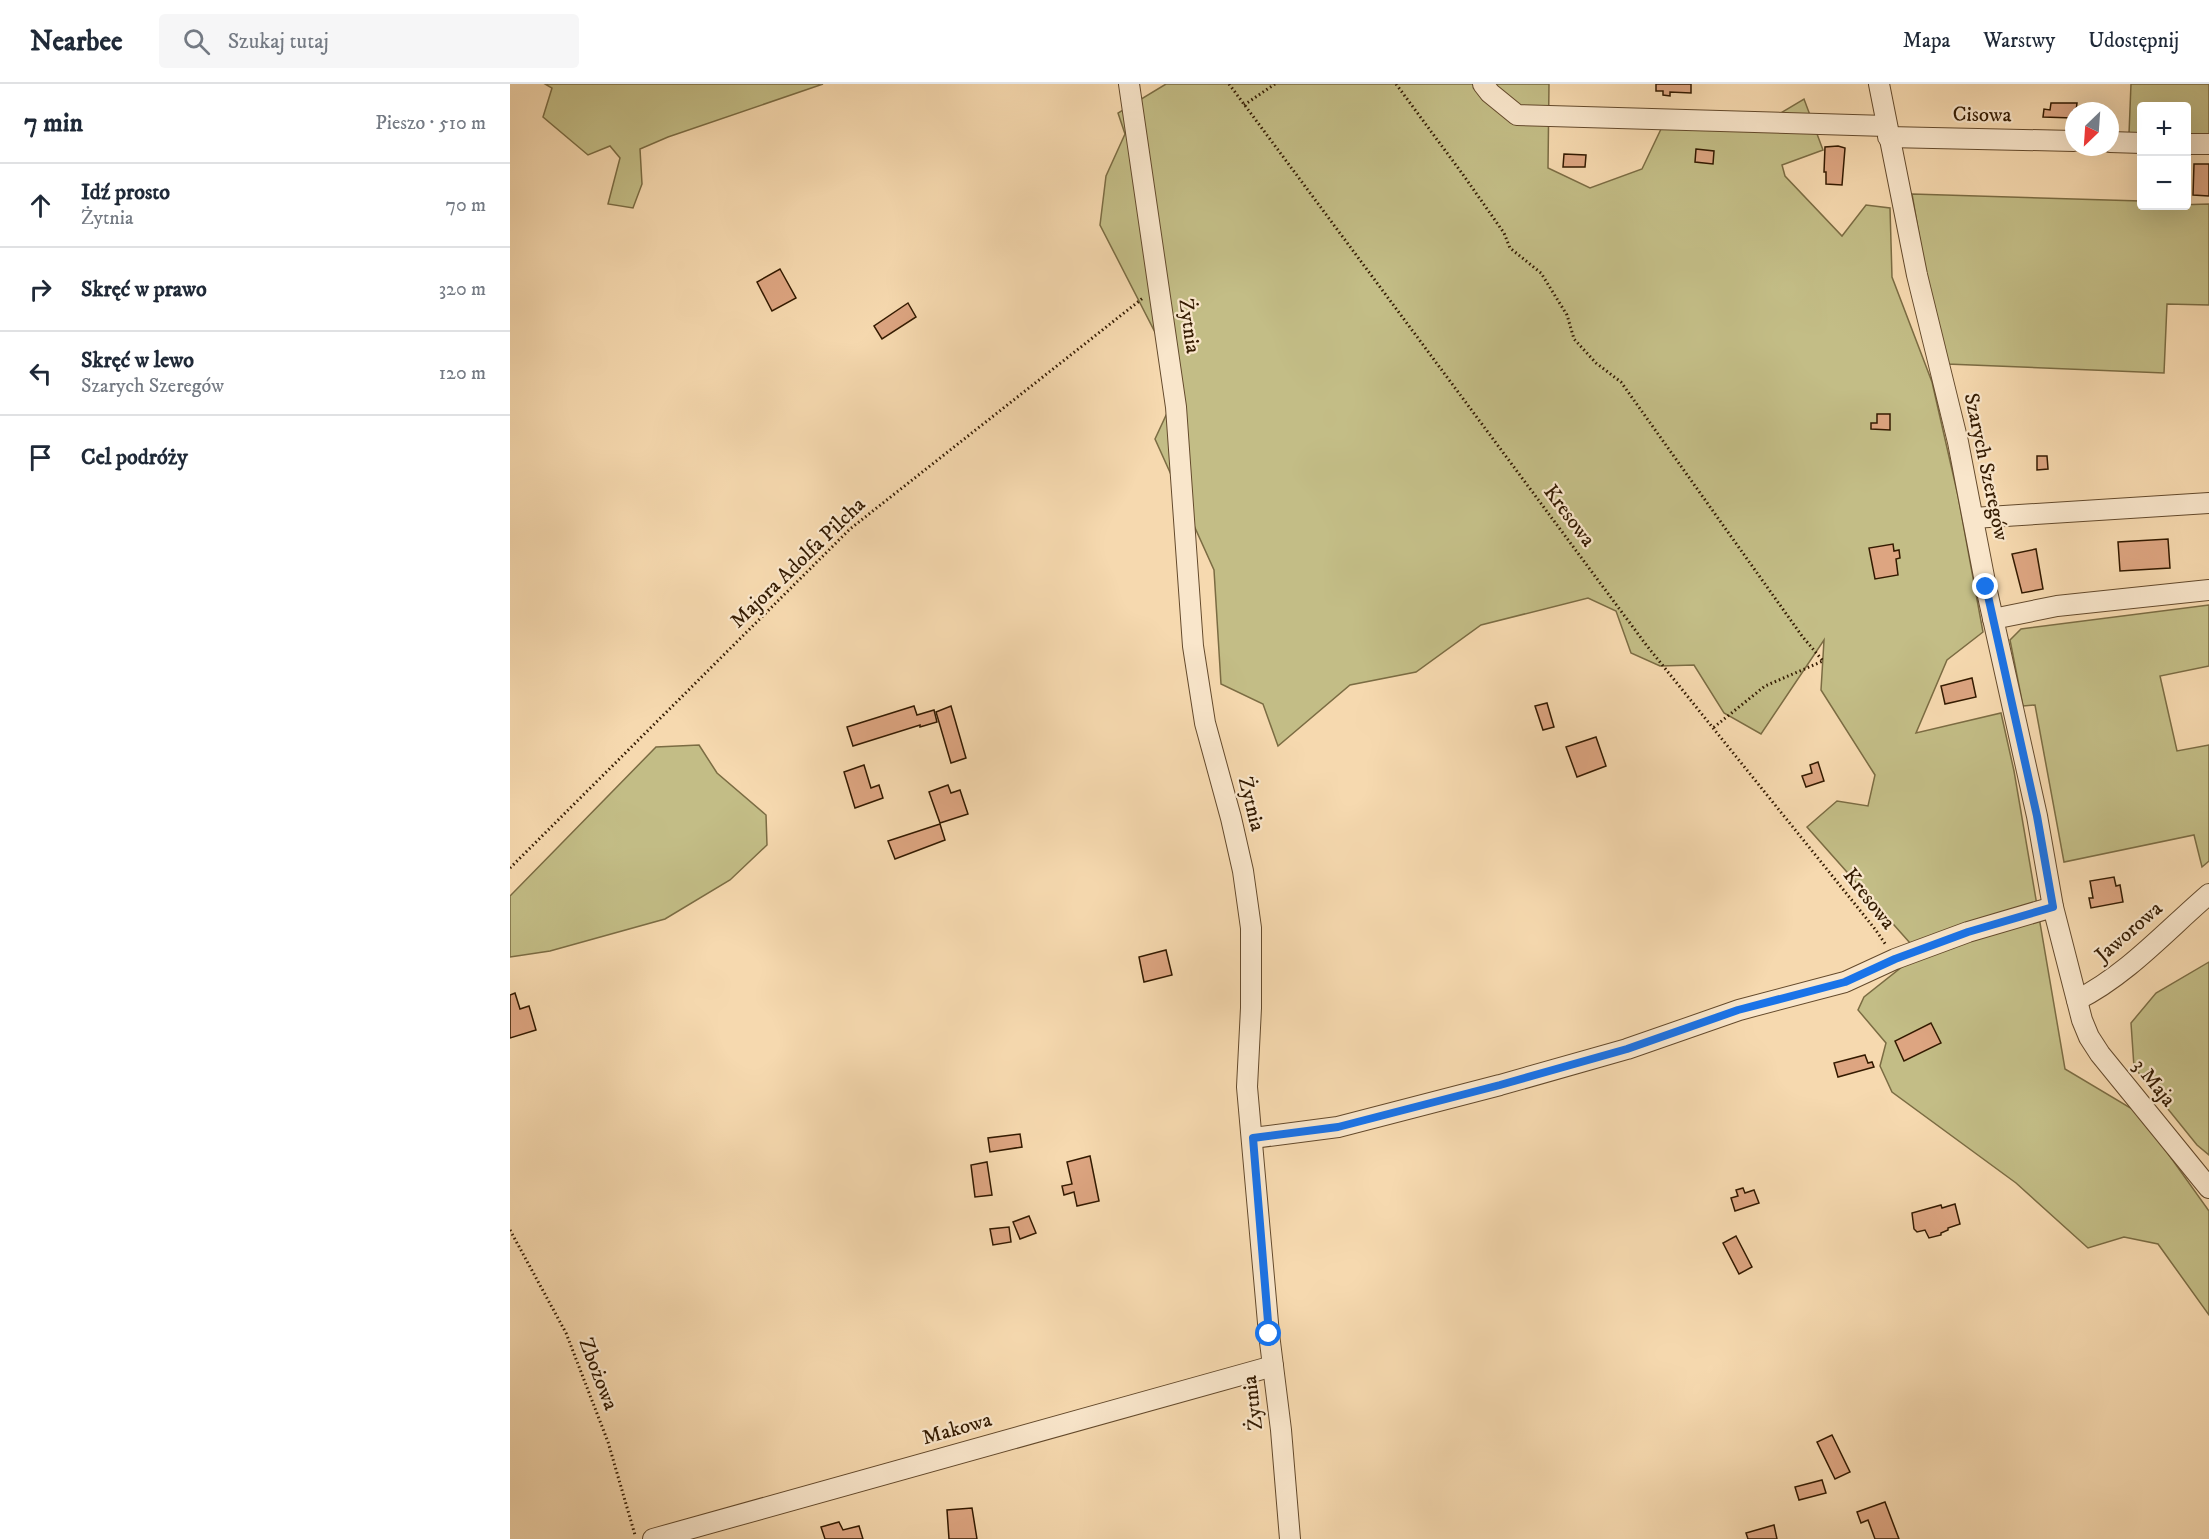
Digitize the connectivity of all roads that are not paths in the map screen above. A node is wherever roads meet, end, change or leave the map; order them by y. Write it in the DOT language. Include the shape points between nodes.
graph roads {
  1 [pos="1129,84"];
  2 [pos="1483,84"];
  3 [pos="1879,84"];
  4 [pos="1887,131"];
  5 [pos="2065,141"];
  6 [pos="2119,142"];
  7 [pos="2137,143"];
  8 [pos="2191,144"];
  9 [pos="2209,144"];
  10 [pos="2209,503"];
  11 [pos="1973,518"];
  12 [pos="2209,590"];
  13 [pos="1993,619"];
  14 [pos="2209,894"];
  15 [pos="2053,907"];
  16 [pos="2077,1000"];
  17 [pos="1253,1138"];
  18 [pos="2209,1188"];
  19 [pos="1273,1366"];
  20 [pos="653,1539"];
  21 [pos="1290,1539"];
  1 -- 17 [label="street, Żytnia" via="1176,407 1193,646 1204,723 1243,870 1251,928 1247,1087"];
  2 -- 4 [label="street, Cisowa" via="1517,115"];
  3 -- 4 [label="street, Szarych Szeregów"];
  4 -- 5 [label="street, Cisowa"];
  4 -- 11 [label="street, Szarych Szeregów"];
  6 -- 7 [label="street"];
  8 -- 9 [label="street"];
  10 -- 11 [label="street"];
  11 -- 13 [label="street, Szarych Szeregów"];
  12 -- 13 [label="street" via="2056,606"];
  13 -- 15 [label="street, Szarych Szeregów"];
  14 -- 16 [label="street, Jaworowa" via="2121,972"];
  15 -- 16 [label="street, Szarych Szeregów"];
  15 -- 17 [label="street" via="1968,932 1845,982 1738,1010 1627,1049 1338,1127"];
  16 -- 18 [label="street, 3 Maja" via="2089,1037 2100,1054"];
  17 -- 19 [label="street, Żytnia"];
  19 -- 20 [label="street, Makowa"];
  19 -- 21 [label="street, Żytnia"];
}
